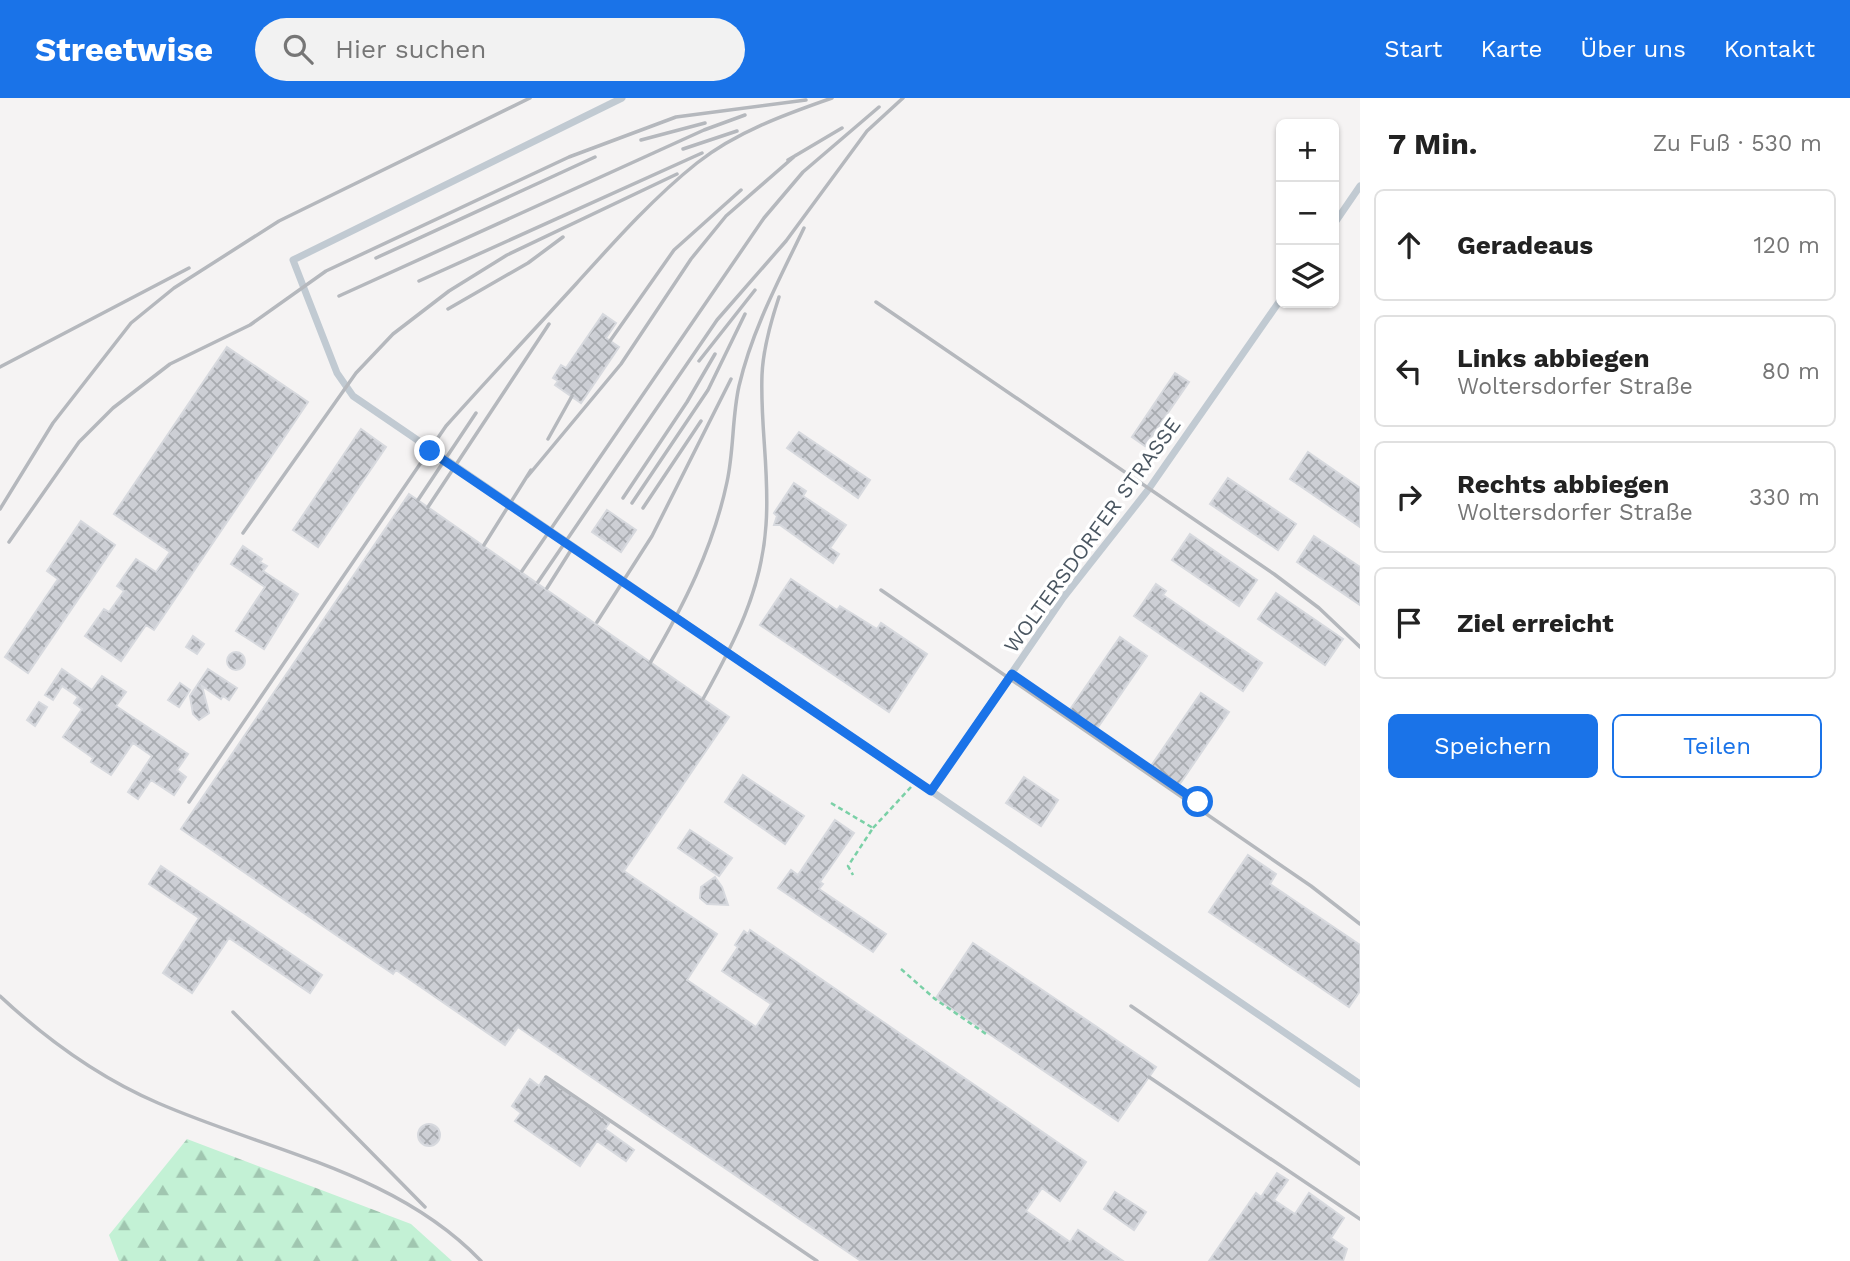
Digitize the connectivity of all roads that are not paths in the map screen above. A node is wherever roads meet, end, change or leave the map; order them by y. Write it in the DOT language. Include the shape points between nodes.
graph roads {
  1 [pos="622,98"];
  2 [pos="1360,186"];
  3 [pos="1339,217"];
  4 [pos="1276,306"];
  5 [pos="931,791"];
  6 [pos="1360,1084"];
  1 -- 5 [label="lane" via="293,260 337,373 353,396 423,447"];
  2 -- 3 [label="lane"];
  4 -- 5 [label="lane, WOLTERSDORFER STRASSE" via="1148,490 1063,598"];
  5 -- 6 [label="lane"];
}
